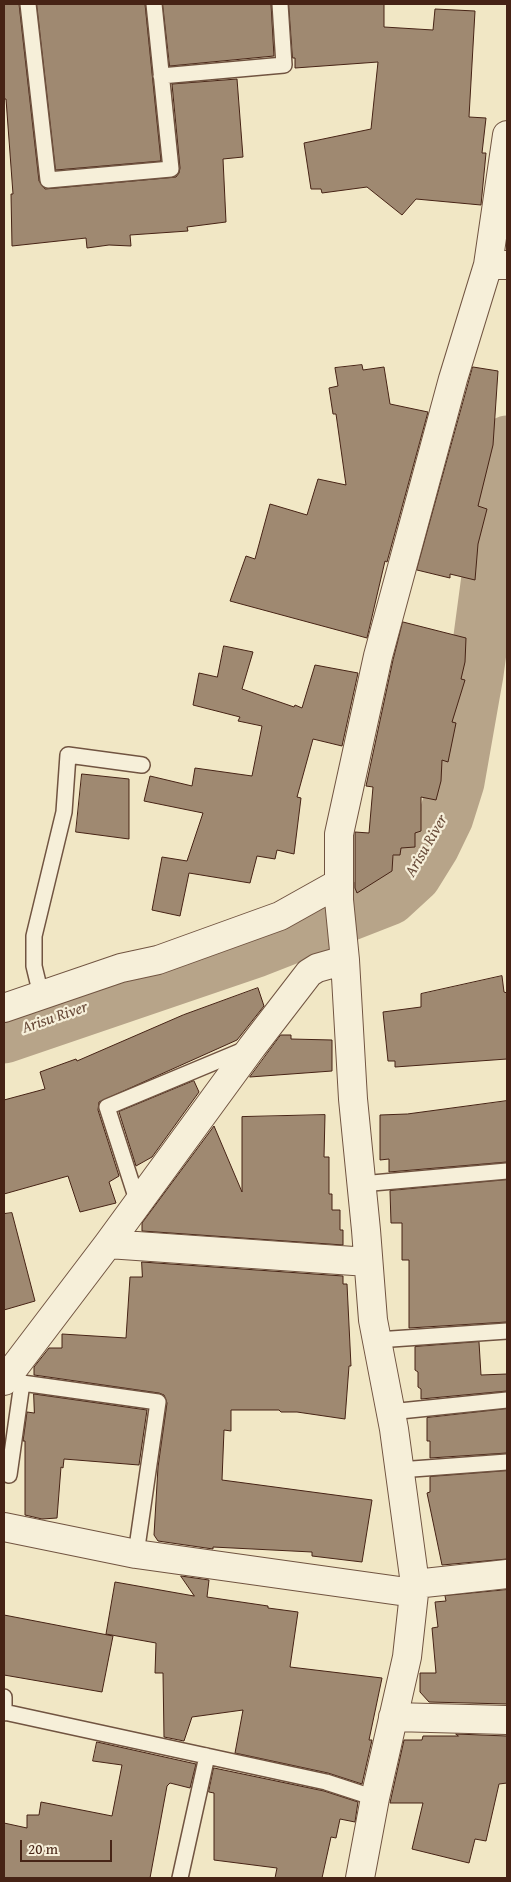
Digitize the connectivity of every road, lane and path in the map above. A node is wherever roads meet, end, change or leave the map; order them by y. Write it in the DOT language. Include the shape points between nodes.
graph roads {
  1 [pos="28,4"];
  2 [pos="154,4"];
  3 [pos="280,4"];
  4 [pos="161,76"];
  5 [pos="507,135"];
  6 [pos="501,265"];
  7 [pos="142,766"];
  8 [pos="339,892"];
  9 [pos="344,952"];
  10 [pos="41,995"];
  11 [pos="4,1008"];
  12 [pos="252,1047"];
  13 [pos="507,1171"];
  14 [pos="361,1184"];
  15 [pos="138,1203"];
  16 [pos="108,1244"];
  17 [pos="368,1262"];
  18 [pos="507,1332"];
  19 [pos="377,1340"];
  20 [pos="11,1380"];
  21 [pos="507,1400"];
  22 [pos="390,1412"];
  23 [pos="507,1462"];
  24 [pos="399,1470"];
  25 [pos="9,1475"];
  26 [pos="4,1527"];
  27 [pos="136,1554"];
  28 [pos="507,1574"];
  29 [pos="415,1588"];
  30 [pos="4,1697"];
  31 [pos="4,1713"];
  32 [pos="393,1717"];
  33 [pos="507,1720"];
  34 [pos="207,1756"];
  35 [pos="375,1798"];
  36 [pos="180,1878"];
  37 [pos="360,1878"];
  1 -- 4 [label="lane" via="48,180 171,169"];
  2 -- 4 [label="lane"];
  3 -- 4 [label="lane" via="284,65"];
  5 -- 6 [label="street"];
  6 -- 8 [label="street" via="453,379 378,656 339,834"];
  7 -- 10 [label="lane" via="68,755 64,812 34,936 34,966"];
  8 -- 9 [label="street"];
  8 -- 10 [label="street" via="158,960 121,968"];
  9 -- 12 [label="street" via="309,973"];
  9 -- 14 [label="street"];
  10 -- 11 [label="street"];
  12 -- 15 [label="street"];
  12 -- 15 [label="lane" via="107,1107"];
  13 -- 14 [label="lane"];
  14 -- 17 [label="street"];
  15 -- 16 [label="street"];
  16 -- 17 [label="street"];
  16 -- 20 [label="street"];
  17 -- 19 [label="street"];
  18 -- 19 [label="lane"];
  19 -- 22 [label="street"];
  20 -- 25 [label="lane"];
  20 -- 27 [label="lane" via="158,1402"];
  21 -- 22 [label="lane"];
  22 -- 24 [label="street"];
  23 -- 24 [label="lane"];
  24 -- 29 [label="street"];
  26 -- 27 [label="street"];
  27 -- 29 [label="street"];
  28 -- 29 [label="street"];
  29 -- 32 [label="street" via="408,1657"];
  30 -- 31 [label="lane"];
  31 -- 34 [label="lane"];
  32 -- 33 [label="street"];
  32 -- 35 [label="street"];
  34 -- 35 [label="lane" via="326,1782"];
  34 -- 36 [label="lane"];
  35 -- 37 [label="street"];
}
